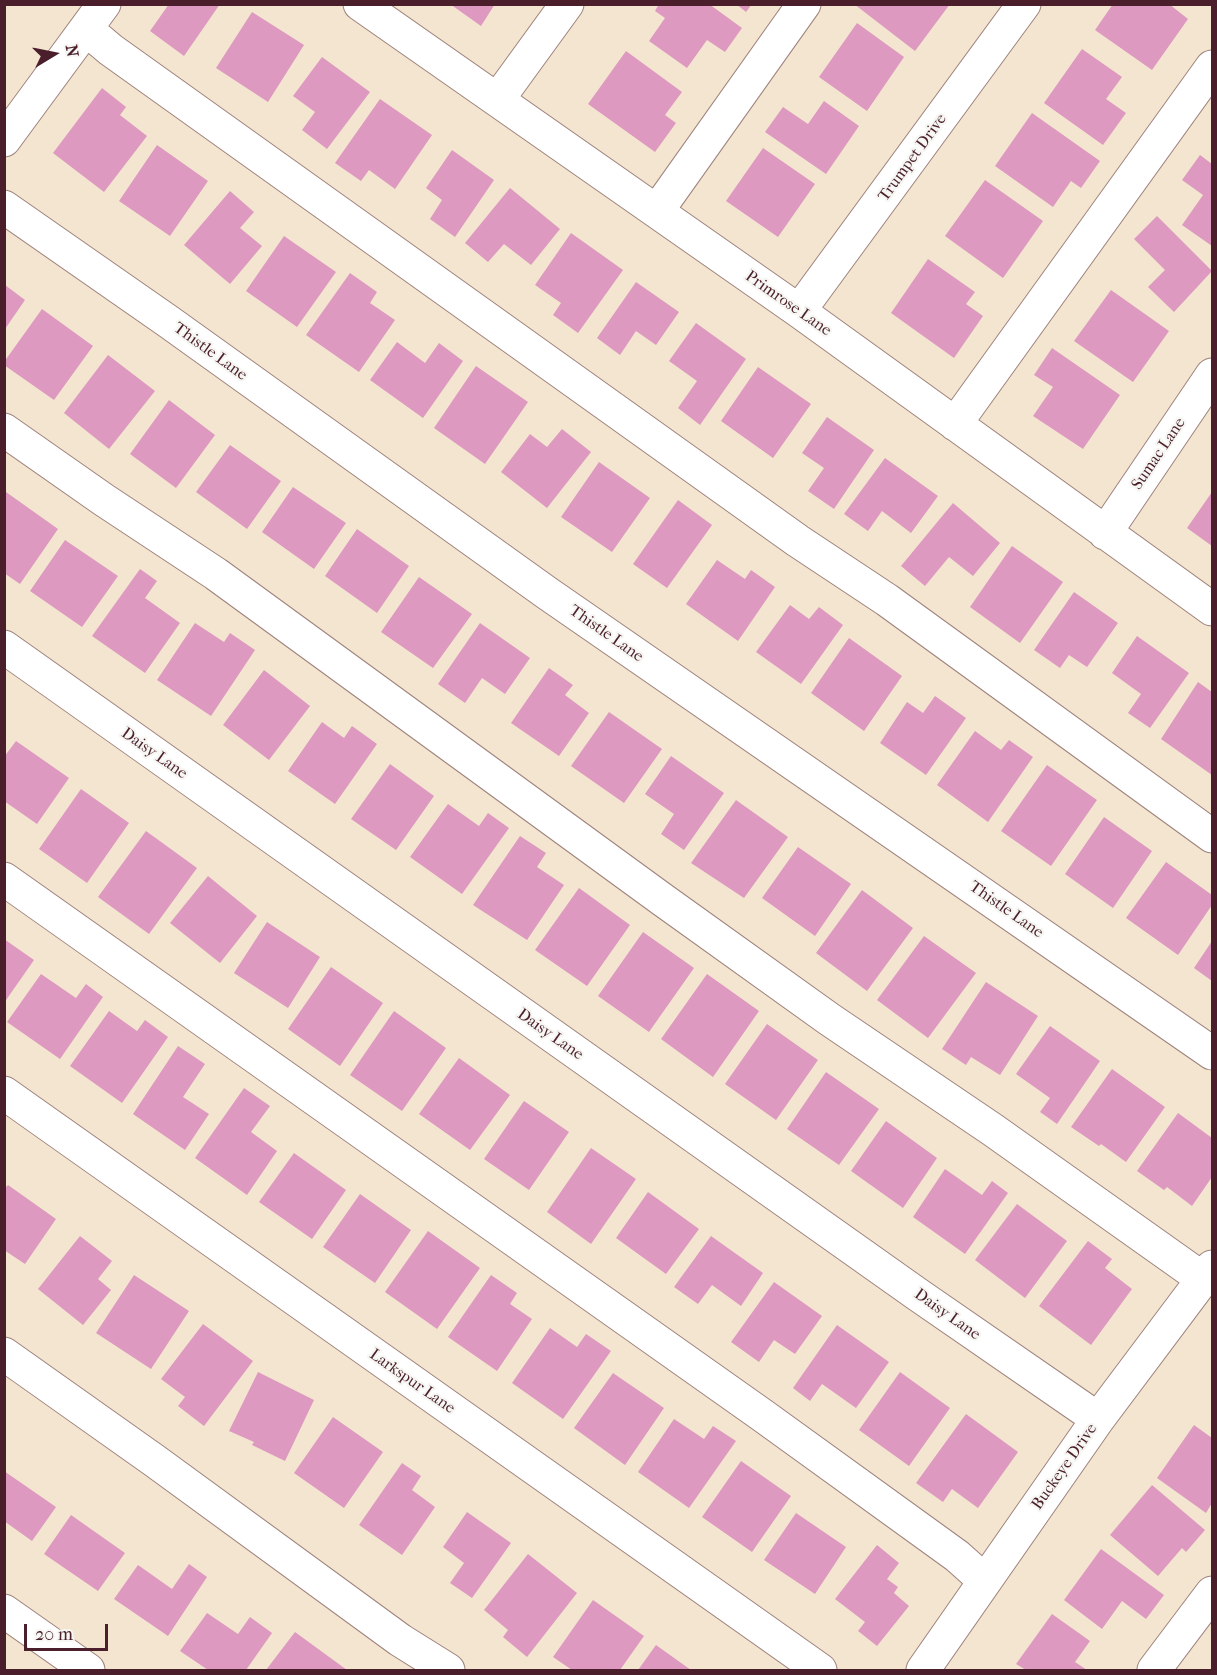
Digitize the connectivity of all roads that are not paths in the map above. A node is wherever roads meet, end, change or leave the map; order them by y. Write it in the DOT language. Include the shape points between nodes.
graph roads {
  1 [pos="360,4"];
  2 [pos="567,4"];
  3 [pos="804,4"];
  4 [pos="1024,4"];
  5 [pos="95,17"];
  6 [pos="1212,67"];
  7 [pos="498,99"];
  8 [pos="4,140"];
  9 [pos="4,207"];
  10 [pos="657,211"];
  11 [pos="800,311"];
  12 [pos="1212,375"];
  13 [pos="955,424"];
  14 [pos="4,430"];
  15 [pos="1105,532"];
  16 [pos="1212,609"];
  17 [pos="4,647"];
  18 [pos="1212,836"];
  19 [pos="4,879"];
  20 [pos="1212,1053"];
  21 [pos="4,1093"];
  22 [pos="1208,1273"];
  23 [pos="4,1354"];
  24 [pos="1098,1419"];
  25 [pos="985,1581"];
  26 [pos="1212,1593"];
  27 [pos="4,1611"];
  28 [pos="88,1671"];
  29 [pos="447,1671"];
  30 [pos="820,1671"];
  31 [pos="922,1671"];
  32 [pos="1154,1671"];
  1 -- 7 [label="street, Primrose Lane"];
  2 -- 7 [label="street"];
  3 -- 10 [label="street"];
  4 -- 11 [label="street, Trumpet Drive"];
  5 -- 8 [label="street"];
  5 -- 18 [label="street" via="111,50 798,541 887,600"];
  6 -- 13 [label="street"];
  7 -- 10 [label="street, Primrose Lane"];
  9 -- 20 [label="street, Thistle Lane" via="547,593"];
  10 -- 11 [label="street, Primrose Lane"];
  11 -- 13 [label="street, Primrose Lane"];
  12 -- 15 [label="street, Sumac Lane"];
  13 -- 15 [label="street, Primrose Lane"];
  14 -- 22 [label="street" via="216,574 830,1018"];
  15 -- 16 [label="street, Primrose Lane"];
  17 -- 24 [label="street, Daisy Lane"];
  19 -- 25 [label="street" via="762,1415 957,1556"];
  21 -- 30 [label="street, Larkspur Lane"];
  22 -- 24 [label="street, Buckeye Drive"];
  23 -- 29 [label="street"];
  24 -- 25 [label="street, Buckeye Drive"];
  25 -- 31 [label="street, Buckeye Drive"];
  26 -- 32 [label="street"];
  27 -- 28 [label="street"];
}
